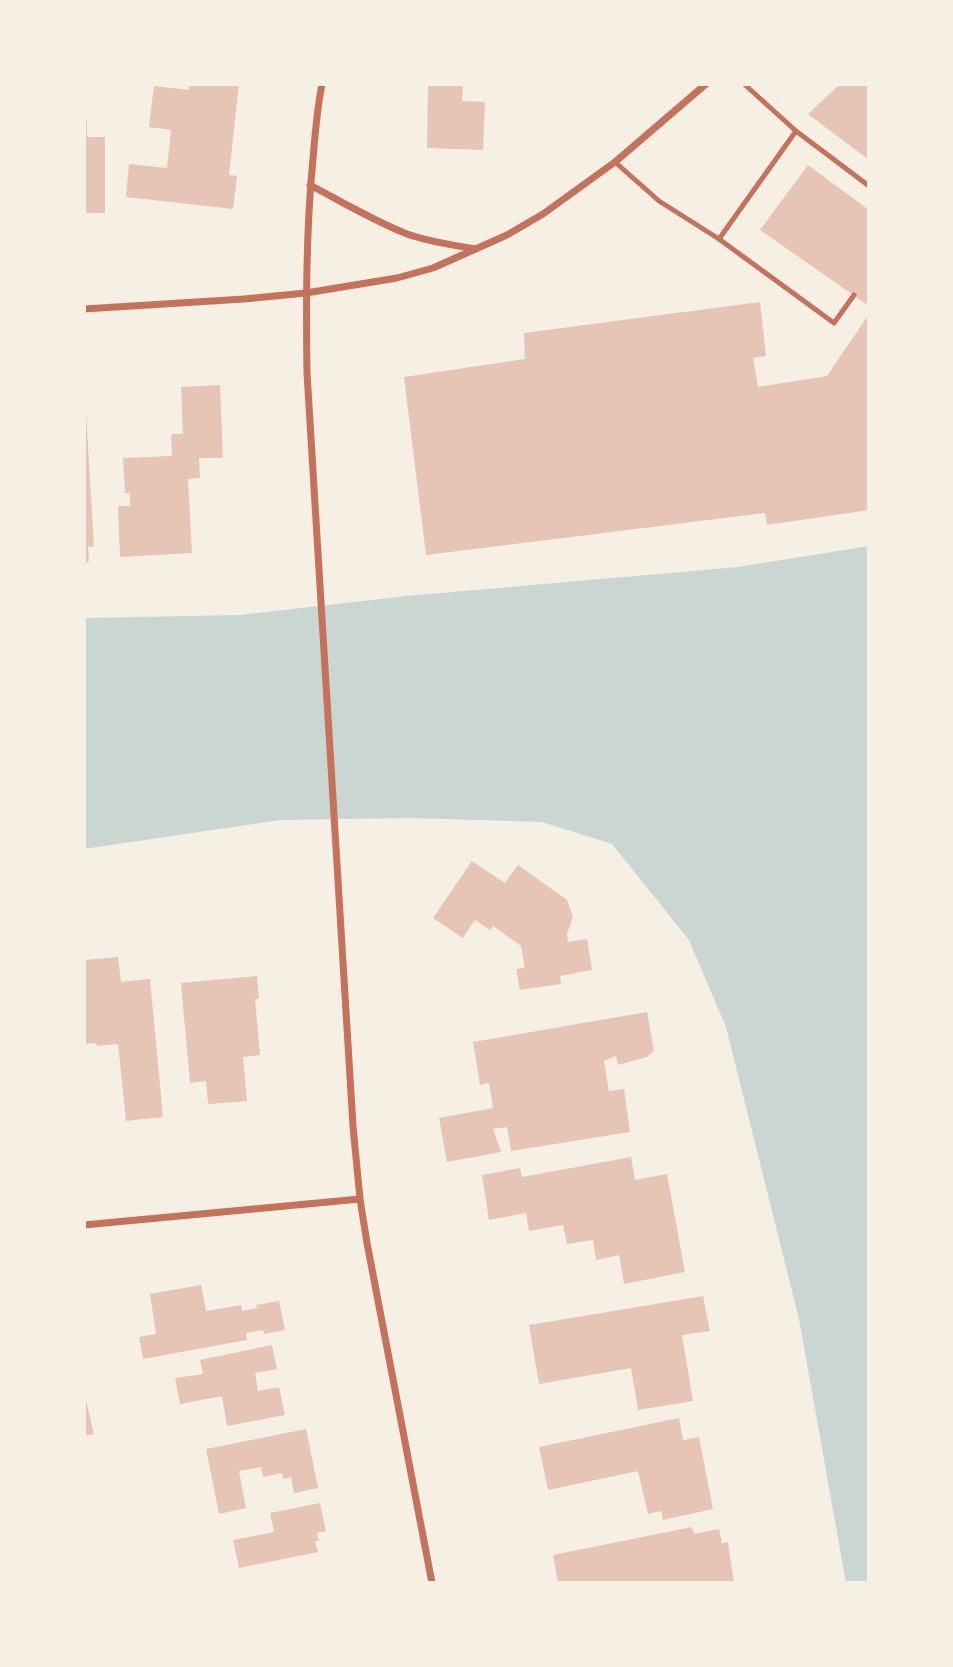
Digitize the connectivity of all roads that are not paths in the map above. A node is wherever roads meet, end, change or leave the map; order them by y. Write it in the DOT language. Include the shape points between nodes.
graph roads {
  1 [pos="322,84"];
  2 [pos="706,84"];
  3 [pos="744,84"];
  4 [pos="796,131"];
  5 [pos="615,162"];
  6 [pos="310,185"];
  7 [pos="869,186"];
  8 [pos="719,239"];
  9 [pos="477,249"];
  10 [pos="306,293"];
  11 [pos="854,295"];
  12 [pos="84,309"];
  13 [pos="360,1199"];
  14 [pos="84,1225"];
  15 [pos="432,1583"];
  1 -- 6 [label="street"];
  2 -- 5 [label="street"];
  3 -- 4 [label="lane"];
  4 -- 7 [label="lane"];
  4 -- 8 [label="lane"];
  5 -- 8 [label="lane" via="659,201"];
  5 -- 9 [label="street" via="543,214"];
  6 -- 9 [label="street" via="407,234"];
  6 -- 10 [label="street"];
  8 -- 11 [label="lane" via="834,323"];
  9 -- 10 [label="street" via="416,273"];
  10 -- 12 [label="street"];
  10 -- 13 [label="street" via="317,550"];
  13 -- 14 [label="street"];
  13 -- 15 [label="street"];
}
